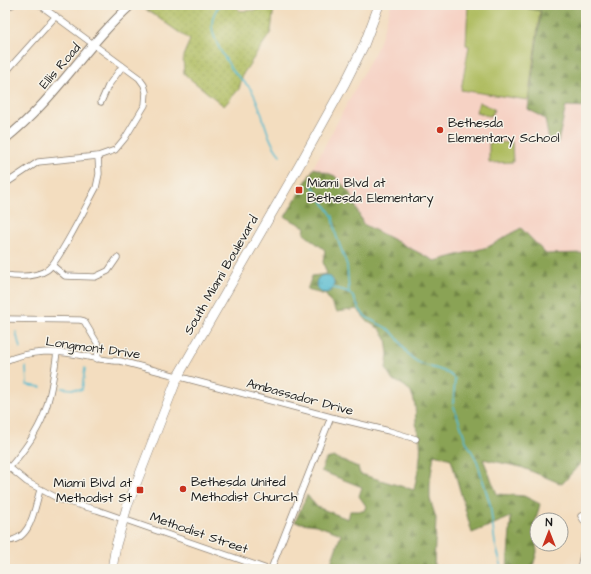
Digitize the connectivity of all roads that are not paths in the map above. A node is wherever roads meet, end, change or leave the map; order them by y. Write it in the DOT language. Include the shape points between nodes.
graph roads {
  1 [pos="40,5"];
  2 [pos="131,5"];
  3 [pos="379,5"];
  4 [pos="56,16"];
  5 [pos="93,46"];
  6 [pos="122,67"];
  7 [pos="5,73"];
  8 [pos="101,102"];
  9 [pos="5,139"];
  10 [pos="98,156"];
  11 [pos="5,184"];
  12 [pos="117,258"];
  13 [pos="52,265"];
  14 [pos="5,274"];
  15 [pos="5,319"];
  16 [pos="57,352"];
  17 [pos="97,359"];
  18 [pos="5,361"];
  19 [pos="178,376"];
  20 [pos="331,417"];
  21 [pos="416,439"];
  22 [pos="6,465"];
  23 [pos="40,490"];
  24 [pos="581,516"];
  25 [pos="123,520"];
  26 [pos="586,524"];
  27 [pos="586,538"];
  28 [pos="5,541"];
  29 [pos="112,569"];
  30 [pos="267,569"];
  31 [pos="271,569"];
  32 [pos="580,569"];
  1 -- 4 [label="street"];
  2 -- 5 [label="main road, Ellis Road"];
  3 -- 19 [label="main road, South Miami Boulevard" via="364,44 345,82"];
  4 -- 5 [label="street"];
  4 -- 7 [label="street"];
  5 -- 6 [label="street"];
  5 -- 9 [label="main road, Ellis Road" via="37,110"];
  6 -- 8 [label="street" via="108,86"];
  6 -- 10 [label="street" via="139,78 144,85 146,101 121,144 111,152"];
  10 -- 11 [label="street" via="38,162"];
  10 -- 13 [label="street" via="99,174 96,188"];
  12 -- 13 [label="street" via="108,271 95,278 65,276"];
  13 -- 14 [label="street" via="33,276"];
  15 -- 17 [label="street" via="84,321 99,346"];
  16 -- 17 [label="street, Longmont Drive"];
  16 -- 18 [label="street, Longmont Drive" via="23,354"];
  16 -- 22 [label="street" via="52,392 40,426 30,443"];
  17 -- 19 [label="street, Longmont Drive" via="140,365"];
  19 -- 20 [label="street, Ambassador Drive"];
  19 -- 25 [label="main road, South Miami Boulevard"];
  20 -- 21 [label="street, Ambassador Drive"];
  20 -- 31 [label="street"];
  22 -- 23 [label="street, Methodist Street"];
  23 -- 25 [label="street, Methodist Street" via="61,500"];
  23 -- 28 [label="street" via="25,532 12,541"];
  24 -- 26 [label="street"];
  25 -- 29 [label="main road, South Miami Boulevard"];
  25 -- 30 [label="street, Methodist Street"];
  27 -- 32 [label="street"];
}
